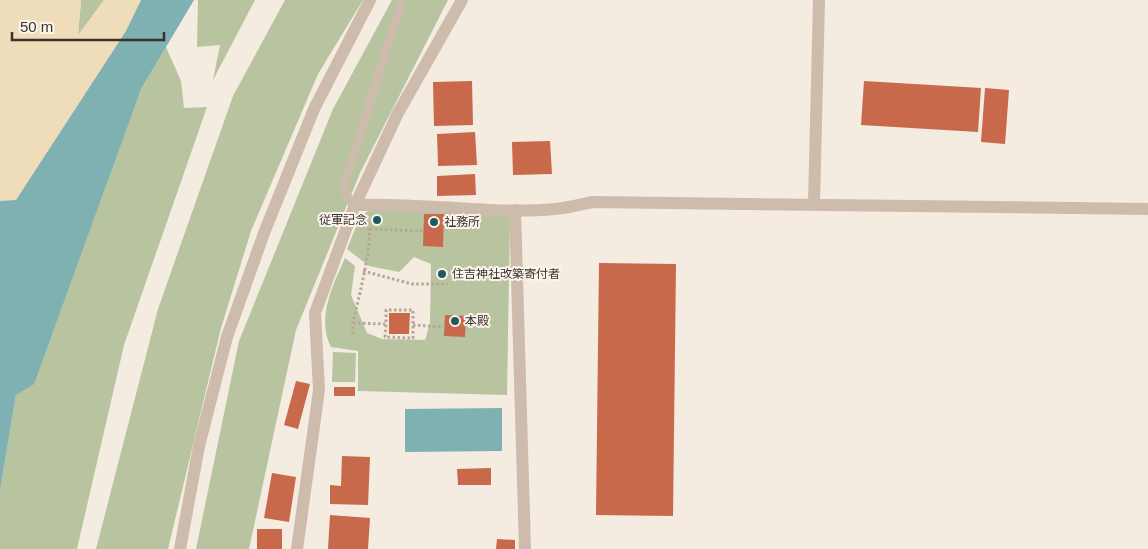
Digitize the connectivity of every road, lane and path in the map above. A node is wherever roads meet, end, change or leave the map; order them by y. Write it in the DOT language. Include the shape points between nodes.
graph roads {
  1 [pos="370,0"];
  2 [pos="402,0"];
  3 [pos="462,0"];
  4 [pos="819,0"];
  5 [pos="814,204"];
  6 [pos="359,205"];
  7 [pos="1148,209"];
  8 [pos="515,210"];
  9 [pos="370,229"];
  10 [pos="423,231"];
  11 [pos="363,271"];
  12 [pos="448,284"];
  13 [pos="353,323"];
  14 [pos="386,324"];
  15 [pos="413,325"];
  16 [pos="445,327"];
  17 [pos="353,334"];
  18 [pos="180,549"];
  19 [pos="297,549"];
  20 [pos="525,549"];
  1 -- 18 [label="street" via="314,109 226,337 199,446"];
  2 -- 6 [label="lane" via="344,186 348,199"];
  3 -- 6 [label="street" via="398,113"];
  4 -- 5 [label="street"];
  5 -- 7 [label="street"];
  5 -- 8 [label="street" via="593,202 556,209"];
  6 -- 8 [label="street"];
  6 -- 9 [label="path"];
  6 -- 19 [label="street" via="315,314 319,390"];
  8 -- 20 [label="street"];
  9 -- 10 [label="path"];
  9 -- 11 [label="path"];
  11 -- 12 [label="path" via="412,284"];
  11 -- 13 [label="path"];
  13 -- 14 [label="path"];
  13 -- 17 [label="path"];
  14 -- 15 [label="path" via="385,338 412,338"];
  14 -- 15 [label="path" via="386,310 412,310"];
  15 -- 16 [label="path"];
}
